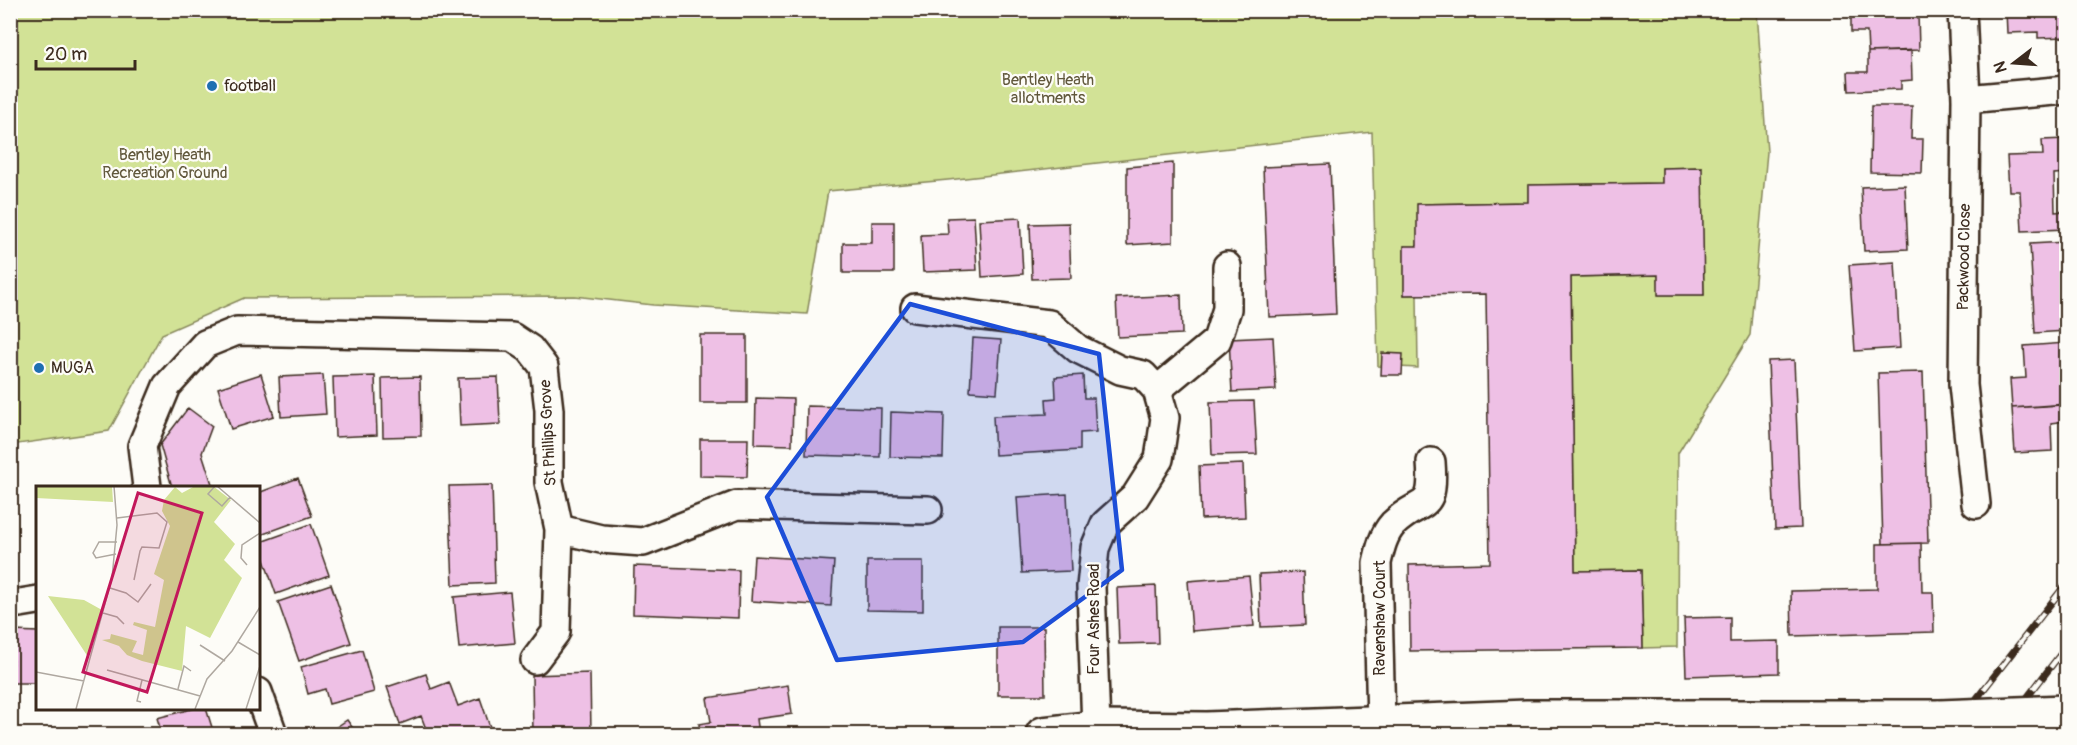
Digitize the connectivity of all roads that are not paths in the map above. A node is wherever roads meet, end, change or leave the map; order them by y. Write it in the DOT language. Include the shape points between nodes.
graph roads {
  1 [pos="1962,10"];
  2 [pos="2067,90"];
  3 [pos="1966,99"];
  4 [pos="1227,266"];
  5 [pos="915,308"];
  6 [pos="1157,390"];
  7 [pos="1431,462"];
  8 [pos="147,486"];
  9 [pos="1976,504"];
  10 [pos="928,510"];
  11 [pos="559,528"];
  12 [pos="535,660"];
  13 [pos="260,698"];
  14 [pos="2067,712"];
  15 [pos="1381,723"];
  16 [pos="1096,728"];
  17 [pos="273,735"];
  18 [pos="1043,735"];
  1 -- 3 [label="street, Packwood Close"];
  2 -- 3 [label="street"];
  3 -- 9 [label="street, Packwood Close" via="1963,384"];
  4 -- 6 [label="street" via="1227,309 1217,340"];
  5 -- 6 [label="street" via="1049,324 1078,349 1120,370 1143,375"];
  6 -- 16 [label="street, Four Ashes Road" via="1165,418 1159,459 1135,497 1105,524 1095,548 1090,587"];
  7 -- 15 [label="street, Ravenshaw Court" via="1430,495 1392,525 1383,539 1377,563"];
  8 -- 11 [label="street, St Phillips Grove" via="142,446 168,386 205,344 237,331 512,337 530,348 544,367 549,410 549,482"];
  10 -- 11 [label="street" via="737,506 643,542"];
  11 -- 12 [label="street, St Phillips Grove" via="556,632"];
  13 -- 17 [label="street"];
  14 -- 15 [label="street, bridge" via="1940,717 1527,717"];
  15 -- 16 [label="street"];
  16 -- 18 [label="street"];
}
